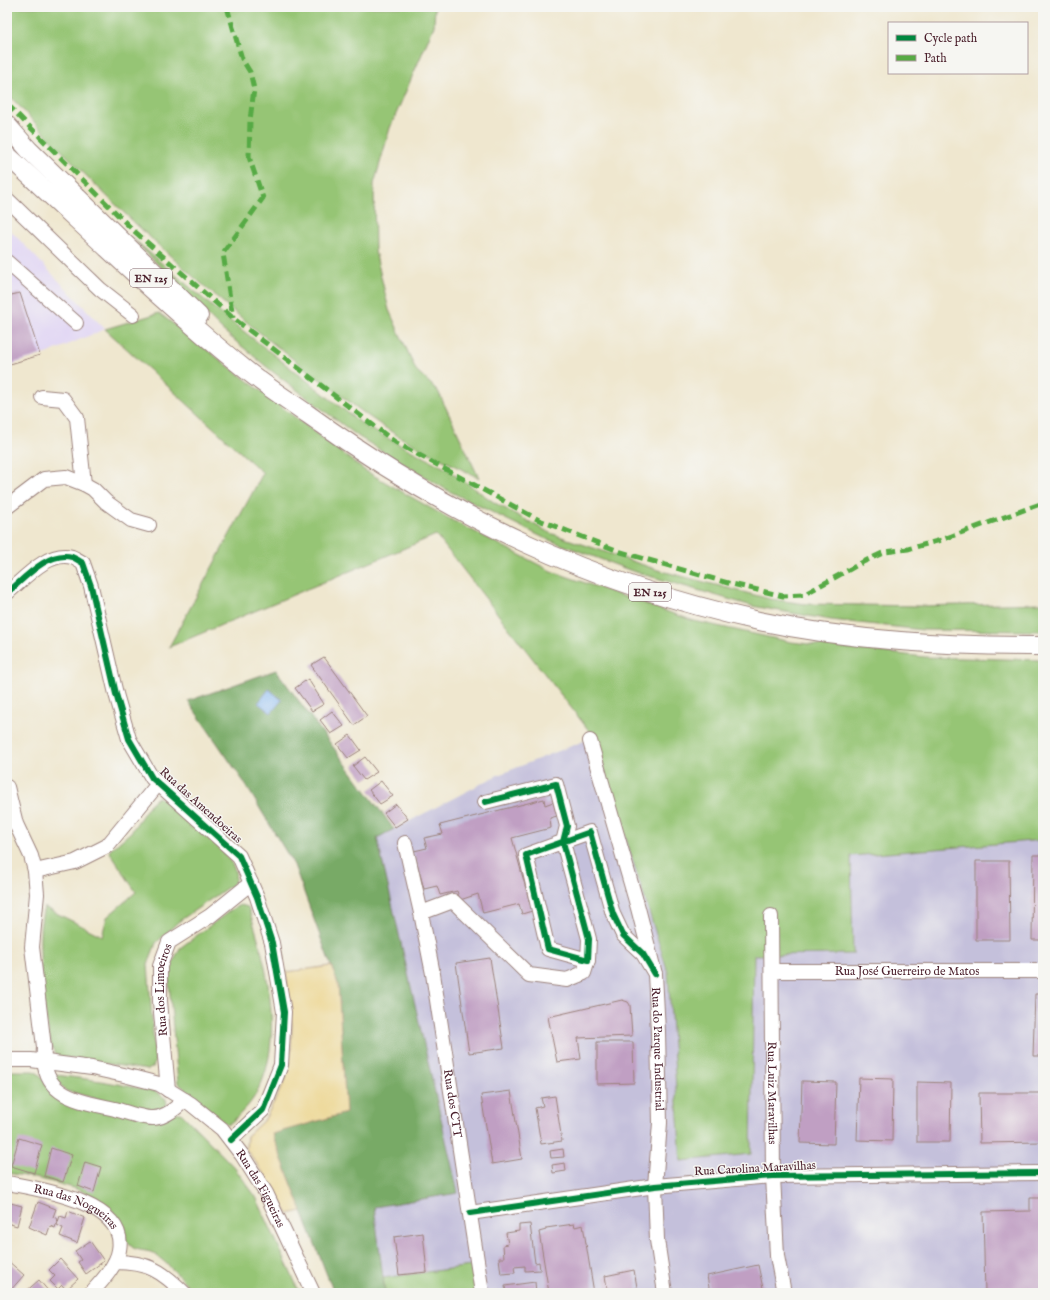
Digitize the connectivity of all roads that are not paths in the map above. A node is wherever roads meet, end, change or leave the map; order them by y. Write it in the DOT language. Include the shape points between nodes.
graph roads {
  1 [pos="7,125"];
  2 [pos="7,144"];
  3 [pos="7,155"];
  4 [pos="7,166"];
  5 [pos="7,199"];
  6 [pos="7,262"];
  7 [pos="133,315"];
  8 [pos="76,323"];
  9 [pos="250,370"];
  10 [pos="42,397"];
  11 [pos="84,484"];
  12 [pos="7,507"];
  13 [pos="149,525"];
  14 [pos="7,593"];
  15 [pos="1043,646"];
  16 [pos="590,741"];
  17 [pos="158,784"];
  18 [pos="7,787"];
  19 [pos="485,802"];
  20 [pos="12,826"];
  21 [pos="563,842"];
  22 [pos="405,844"];
  23 [pos="35,871"];
  24 [pos="251,883"];
  25 [pos="421,913"];
  26 [pos="771,916"];
  27 [pos="588,960"];
  28 [pos="1043,971"];
  29 [pos="772,972"];
  30 [pos="655,974"];
  31 [pos="7,1060"];
  32 [pos="43,1062"];
  33 [pos="168,1090"];
  34 [pos="185,1100"];
  35 [pos="230,1140"];
  36 [pos="1043,1173"];
  37 [pos="772,1176"];
  38 [pos="7,1183"];
  39 [pos="654,1186"];
  40 [pos="470,1213"];
  41 [pos="115,1262"];
  42 [pos="91,1293"];
  43 [pos="184,1293"];
  44 [pos="313,1293"];
  45 [pos="482,1293"];
  46 [pos="665,1293"];
  47 [pos="784,1293"];
  1 -- 9 [label="main road"];
  2 -- 9 [label="main road, EN 125"];
  3 -- 9 [label="main road, EN 125" via="169,304"];
  4 -- 9 [label="main road" via="116,266"];
  5 -- 7 [label="street" via="100,289"];
  6 -- 8 [label="street"];
  9 -- 15 [label="main road, EN 125" via="354,448 421,489 495,530 572,565 635,588 762,622 829,633 906,642"];
  10 -- 11 [label="street" via="63,399 76,418"];
  11 -- 12 [label="street" via="66,477 44,479"];
  11 -- 13 [label="street" via="131,520"];
  14 -- 17 [label="street, Rua das Amendoeiras" via="54,557 71,557 83,563 129,739"];
  16 -- 30 [label="street, Rua do Parque Industrial"];
  17 -- 23 [label="street" via="107,846 75,862"];
  17 -- 24 [label="street, Rua das Amendoeiras" via="240,856"];
  18 -- 20 [label="street"];
  19 -- 21 [label="street" via="556,784 567,826"];
  20 -- 23 [label="street" via="31,856"];
  21 -- 27 [label="street" via="589,939"];
  21 -- 27 [label="street" via="526,855 548,949"];
  21 -- 30 [label="street" via="590,832 613,914 623,935 642,954"];
  22 -- 25 [label="street, Rua dos CTT"];
  23 -- 32 [label="street" via="37,894 32,947 44,1047"];
  24 -- 33 [label="street, Rua dos Limoeiros" via="210,916 169,942 160,966 160,1001"];
  24 -- 35 [label="street, Rua das Amendoeiras" via="272,943 284,1012 281,1066 263,1110"];
  25 -- 27 [label="street" via="453,901 529,975 567,980 584,973"];
  25 -- 40 [label="street, Rua dos CTT" via="433,974"];
  26 -- 29 [label="street, Rua Luiz Maravilhas"];
  28 -- 29 [label="street, Rua José Guerreiro de Matos"];
  29 -- 37 [label="street, Rua Luiz Maravilhas"];
  30 -- 39 [label="street, Rua do Parque Industrial" via="660,1123"];
  31 -- 32 [label="street, Rua das Figueiras"];
  32 -- 33 [label="street, Rua das Figueiras" via="124,1075 159,1084"];
  32 -- 34 [label="street" via="49,1082 62,1095 84,1102 153,1118 169,1113"];
  33 -- 34 [label="street, Rua das Figueiras"];
  34 -- 35 [label="street, Rua das Figueiras" via="222,1129"];
  35 -- 44 [label="street, Rua das Figueiras" via="266,1193"];
  36 -- 37 [label="street, Rua Carolina Maravilhas"];
  37 -- 39 [label="street, Rua Carolina Maravilhas"];
  37 -- 47 [label="street, Rua Luiz Maravilhas" via="777,1256"];
  38 -- 41 [label="street, Rua das Nogueiras" via="62,1194 89,1205 108,1218 119,1237 119,1250"];
  39 -- 40 [label="street, Rua Carolina Maravilhas"];
  39 -- 46 [label="street, Rua do Parque Industrial" via="657,1240"];
  40 -- 45 [label="street, Rua dos CTT"];
  41 -- 42 [label="street, Rua das Nogueiras"];
  41 -- 43 [label="street" via="136,1262 156,1270"];
}
